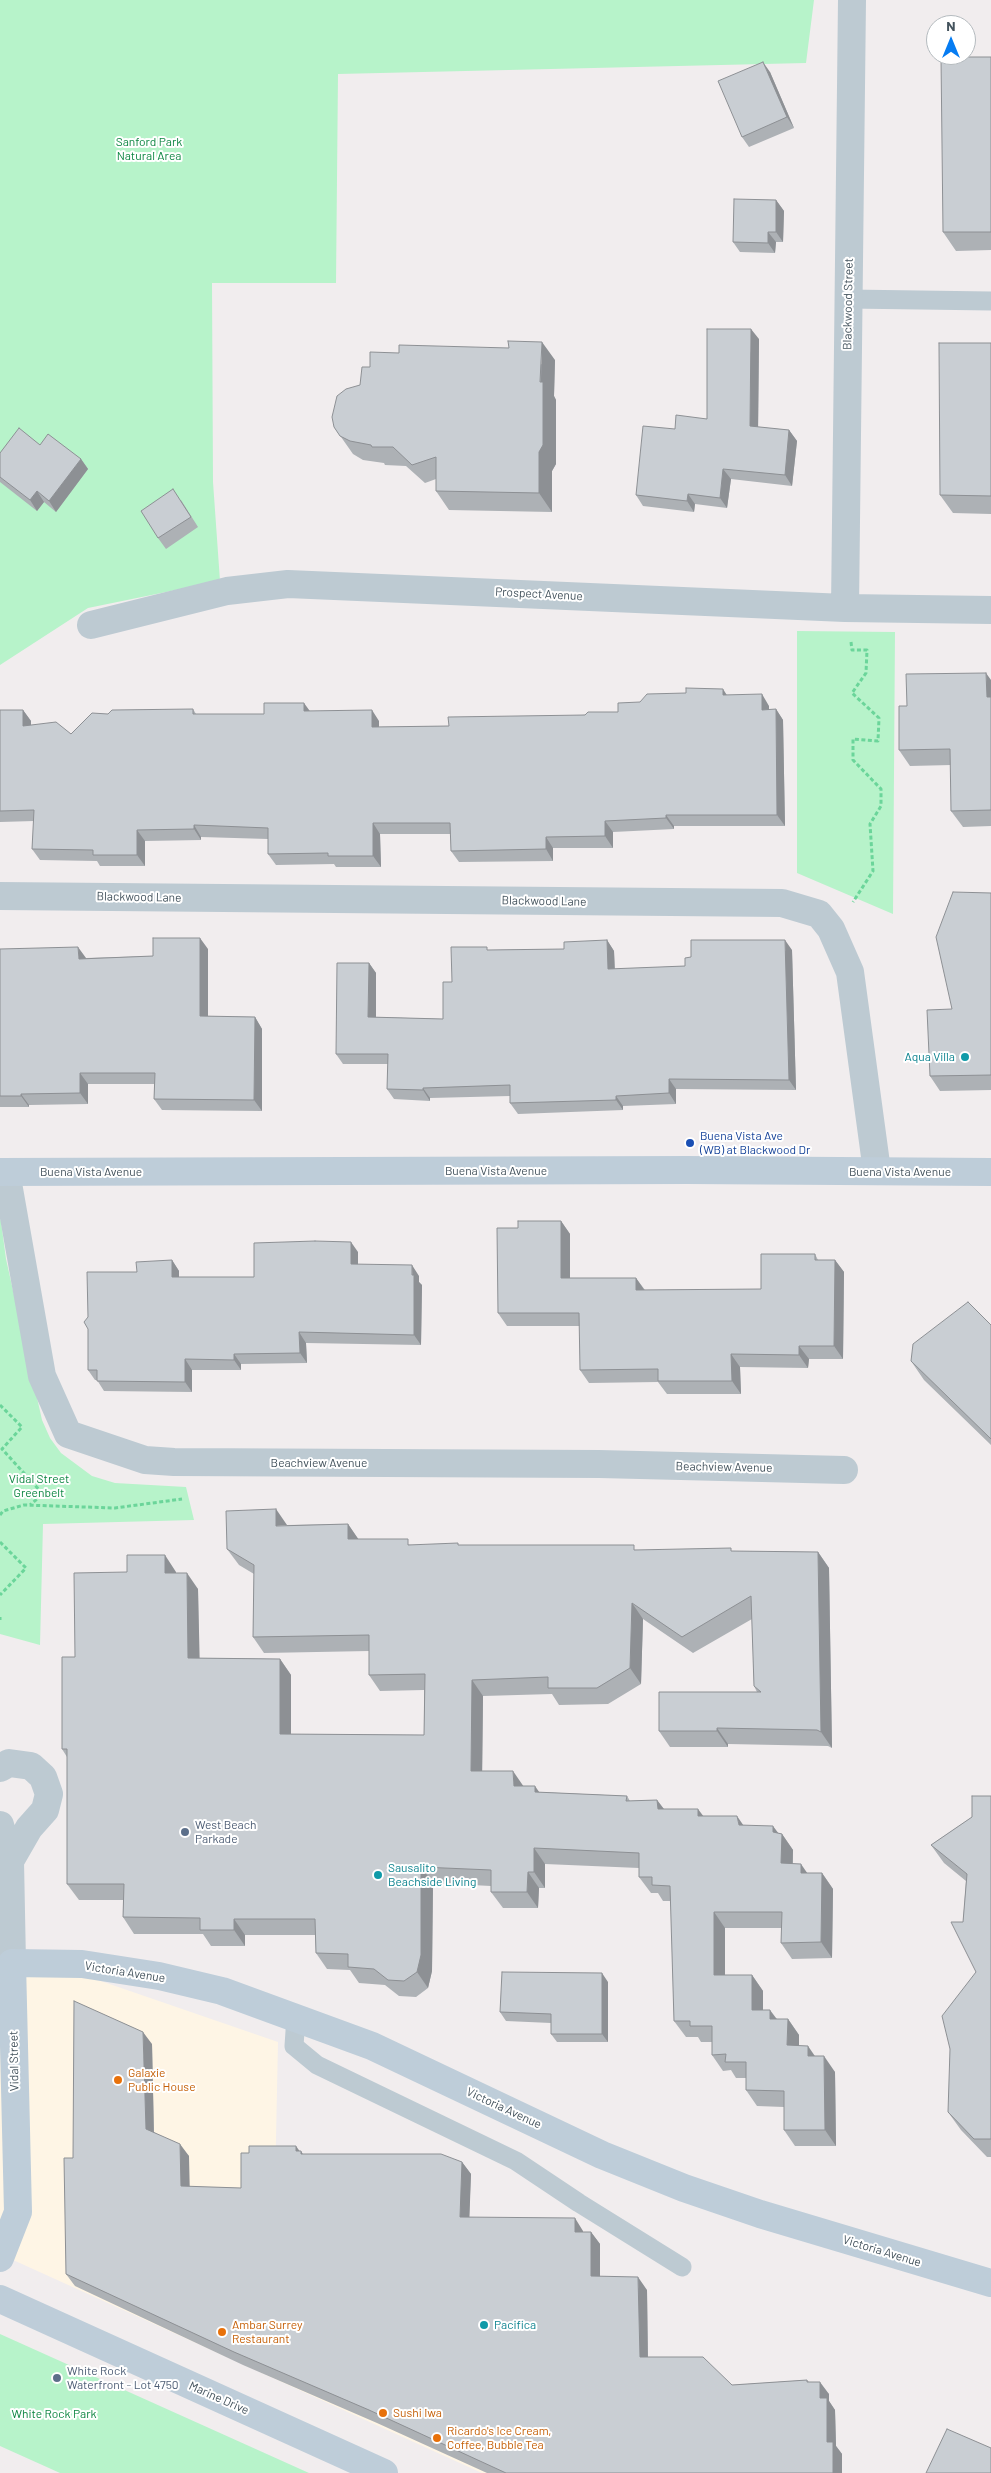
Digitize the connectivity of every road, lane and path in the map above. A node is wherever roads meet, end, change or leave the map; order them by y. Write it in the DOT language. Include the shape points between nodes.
graph roads {
  1 [pos="852,0"];
  2 [pos="848,299"];
  3 [pos="991,301"];
  4 [pos="845,608"];
  5 [pos="991,610"];
  6 [pos="91,625"];
  7 [pos="0,896"];
  8 [pos="831,929"];
  9 [pos="877,1171"];
  10 [pos="3,1172"];
  11 [pos="991,1172"];
  12 [pos="0,1405"];
  13 [pos="174,1462"];
  14 [pos="844,1470"];
  15 [pos="30,1505"];
  16 [pos="0,1515"];
  17 [pos="0,1542"];
  18 [pos="0,1595"];
  19 [pos="0,1768"];
  20 [pos="0,1825"];
  21 [pos="10,1861"];
  22 [pos="12,1963"];
  23 [pos="296,2016"];
  24 [pos="0,2258"];
  25 [pos="682,2267"];
  26 [pos="991,2283"];
  27 [pos="0,2299"];
  28 [pos="384,2473"];
  1 -- 2 [label="street, Blackwood Street"];
  2 -- 3 [label="lane"];
  2 -- 4 [label="street, Blackwood Street"];
  4 -- 5 [label="street, Prospect Avenue"];
  4 -- 6 [label="street, Prospect Avenue" via="288,584 228,591"];
  4 -- 8 [label="path" via="852,650 866,650 866,673 852,692 878,718 878,741 853,739 853,760 881,788 881,806 870,824 873,871"];
  7 -- 8 [label="street, Blackwood Lane" via="782,903 819,914"];
  8 -- 9 [label="street, Blackwood Lane" via="850,972"];
  9 -- 10 [label="street, Buena Vista Avenue"];
  9 -- 11 [label="street, Buena Vista Avenue"];
  10 -- 13 [label="street, Beachview Avenue" via="42,1376 68,1434 145,1460"];
  12 -- 15 [label="path" via="22,1427 2,1449 43,1494"];
  13 -- 14 [label="street, Beachview Avenue" via="589,1464"];
  13 -- 15 [label="path" via="191,1498 115,1508"];
  15 -- 16 [label="path" via="4,1511"];
  17 -- 18 [label="path" via="26,1568"];
  19 -- 21 [label="street" via="9,1763 31,1766 43,1777 49,1794 45,1810 29,1828"];
  20 -- 21 [label="street, Vidal Street"];
  21 -- 22 [label="street, Vidal Street"];
  22 -- 23 [label="street, Victoria Avenue" via="82,1964 159,1976 222,1991"];
  22 -- 24 [label="street, Vidal Street" via="18,2212"];
  23 -- 25 [label="lane" via="294,2046 318,2065 516,2161"];
  23 -- 26 [label="street, Victoria Avenue" via="372,2046 602,2155 684,2188"];
  27 -- 28 [label="street, Marine Drive"];
}
